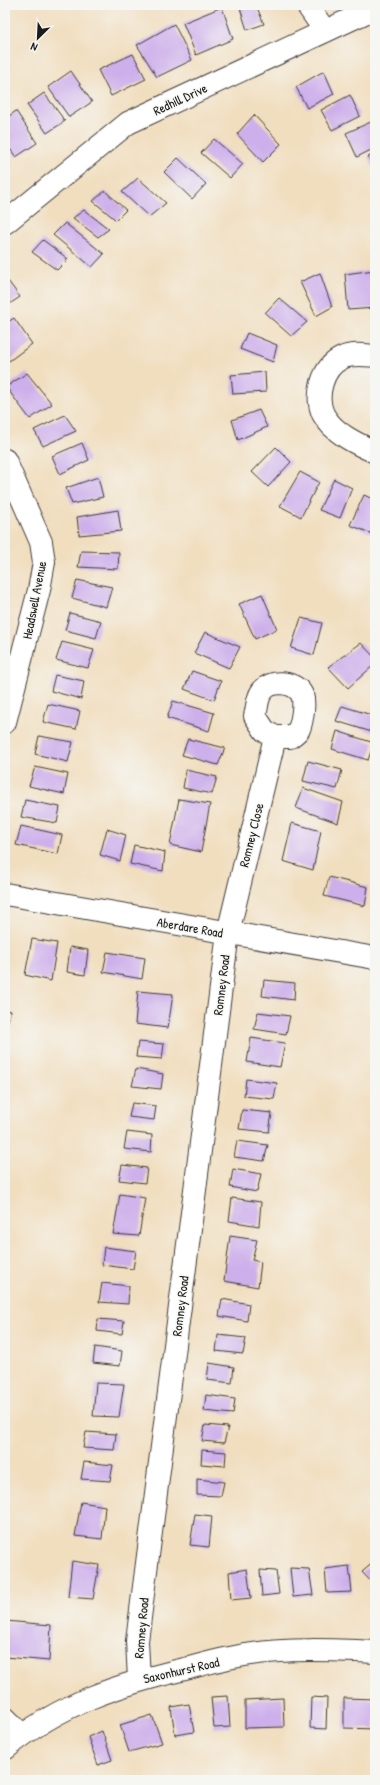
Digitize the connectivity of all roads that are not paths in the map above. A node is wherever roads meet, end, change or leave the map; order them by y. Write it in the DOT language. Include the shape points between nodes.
graph roads {
  1 [pos="307,5"];
  2 [pos="375,8"];
  3 [pos="324,31"];
  4 [pos="5,222"];
  5 [pos="375,356"];
  6 [pos="375,452"];
  7 [pos="5,460"];
  8 [pos="5,722"];
  9 [pos="275,737"];
  10 [pos="5,894"];
  11 [pos="228,933"];
  12 [pos="375,958"];
  13 [pos="375,1652"];
  14 [pos="139,1679"];
  15 [pos="5,1718"];
  16 [pos="22,1735"];
  17 [pos="5,1749"];
  1 -- 3 [label="street"];
  2 -- 3 [label="street, Redhill Drive"];
  3 -- 4 [label="street, Redhill Drive" via="128,123"];
  5 -- 6 [label="street" via="350,355 334,363 320,386 319,396 324,415 334,428"];
  7 -- 8 [label="street, Headswell Avenue" via="41,542 44,562"];
  9 -- 11 [label="street, Romney Close"];
  10 -- 11 [label="street, Aberdare Road"];
  11 -- 12 [label="street, Aberdare Road"];
  11 -- 14 [label="street, Romney Road" via="138,1641"];
  13 -- 14 [label="street, Saxonhurst Road" via="339,1650 246,1654"];
  14 -- 16 [label="street, Saxonhurst Road" via="76,1702 49,1716"];
  15 -- 16 [label="street"];
  16 -- 17 [label="street, Saxonhurst Road"];
}
